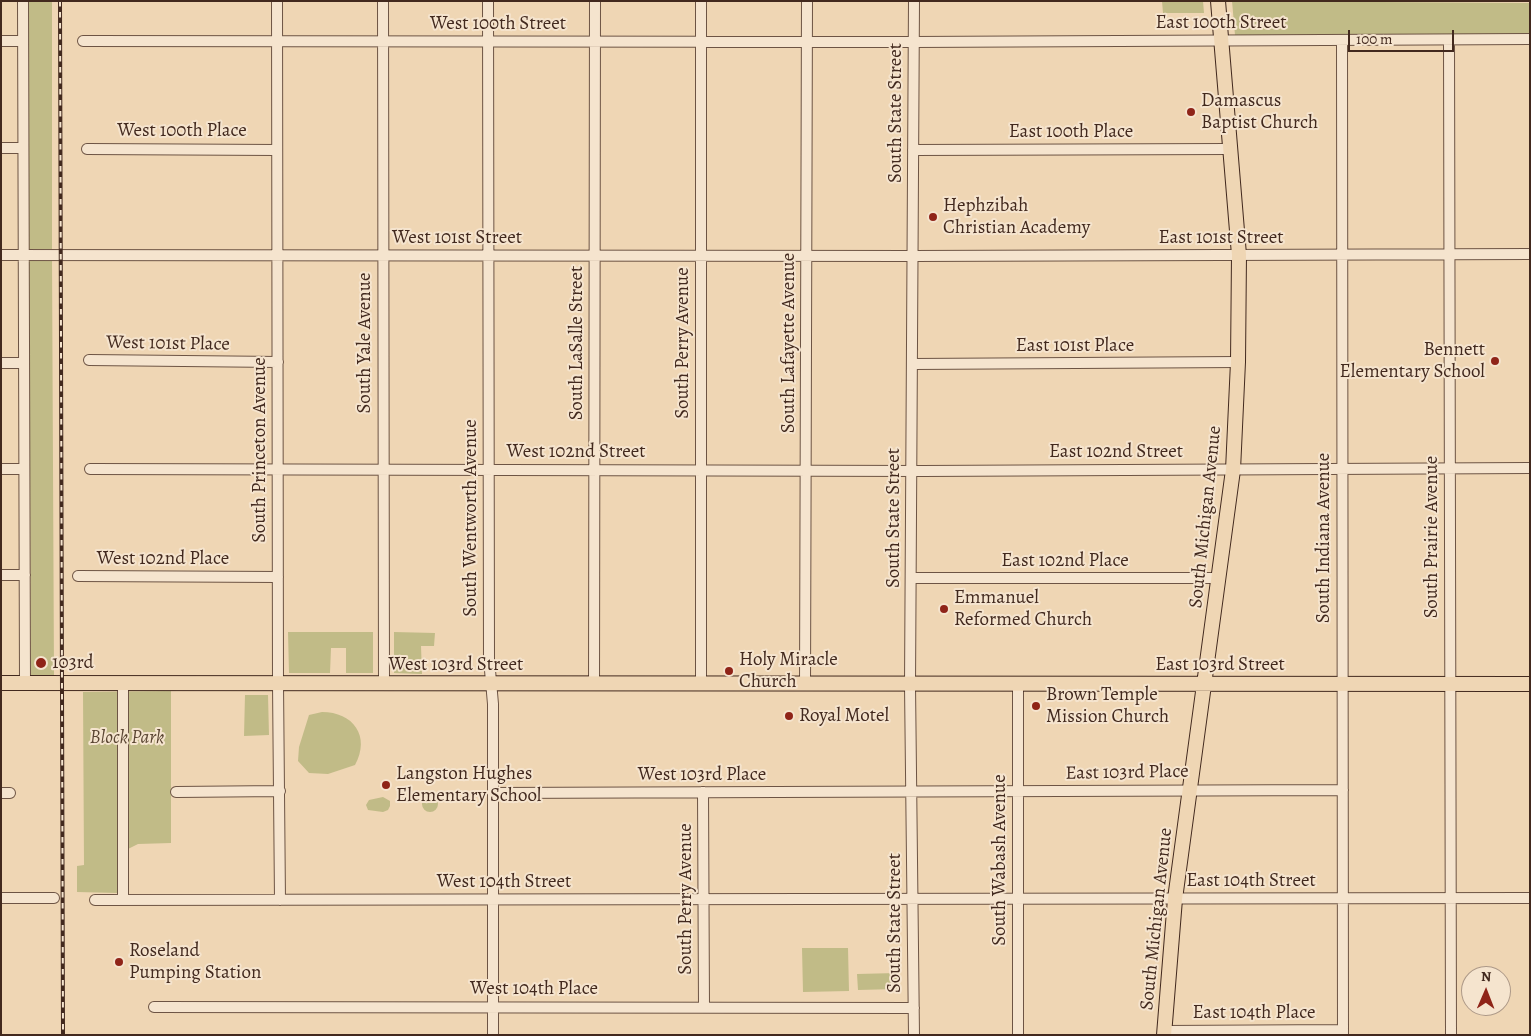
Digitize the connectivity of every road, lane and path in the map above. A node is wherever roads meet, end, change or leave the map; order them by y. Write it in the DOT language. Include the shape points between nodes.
graph roads {
  1 [pos="23,1"];
  2 [pos="277,1"];
  3 [pos="383,1"];
  4 [pos="488,1"];
  5 [pos="595,1"];
  6 [pos="701,1"];
  7 [pos="807,1"];
  8 [pos="914,1"];
  9 [pos="1218,1"];
  10 [pos="1530,39"];
  11 [pos="1342,40"];
  12 [pos="1449,40"];
  13 [pos="1,41"];
  14 [pos="23,41"];
  15 [pos="83,41"];
  16 [pos="1221,41"];
  17 [pos="277,42"];
  18 [pos="383,42"];
  19 [pos="488,42"];
  20 [pos="595,42"];
  21 [pos="701,42"];
  22 [pos="807,42"];
  23 [pos="913,42"];
  24 [pos="1,148"];
  25 [pos="23,148"];
  26 [pos="88,148"];
  27 [pos="1230,149"];
  28 [pos="277,150"];
  29 [pos="913,150"];
  30 [pos="1530,254"];
  31 [pos="1,255"];
  32 [pos="24,255"];
  33 [pos="277,255"];
  34 [pos="382,255"];
  35 [pos="1342,255"];
  36 [pos="1449,255"];
  37 [pos="488,256"];
  38 [pos="594,256"];
  39 [pos="701,256"];
  40 [pos="806,256"];
  41 [pos="913,256"];
  42 [pos="1239,256"];
  43 [pos="89,360"];
  44 [pos="278,362"];
  45 [pos="1238,362"];
  46 [pos="1,363"];
  47 [pos="24,363"];
  48 [pos="913,364"];
  49 [pos="1530,468"];
  50 [pos="1,469"];
  51 [pos="24,469"];
  52 [pos="90,469"];
  53 [pos="278,469"];
  54 [pos="595,469"];
  55 [pos="1342,469"];
  56 [pos="1449,469"];
  57 [pos="383,470"];
  58 [pos="488,470"];
  59 [pos="701,470"];
  60 [pos="806,470"];
  61 [pos="1233,470"];
  62 [pos="912,471"];
  63 [pos="1,575"];
  64 [pos="25,575"];
  65 [pos="78,576"];
  66 [pos="278,577"];
  67 [pos="911,578"];
  68 [pos="1220,578"];
  69 [pos="1,683"];
  70 [pos="25,683"];
  71 [pos="123,683"];
  72 [pos="278,684"];
  73 [pos="384,684"];
  74 [pos="491,684"];
  75 [pos="594,684"];
  76 [pos="700,684"];
  77 [pos="805,684"];
  78 [pos="1018,684"];
  79 [pos="1205,684"];
  80 [pos="1342,684"];
  81 [pos="1449,684"];
  82 [pos="1530,684"];
  83 [pos="910,685"];
  84 [pos="1190,790"];
  85 [pos="1343,790"];
  86 [pos="1017,791"];
  87 [pos="176,792"];
  88 [pos="280,792"];
  89 [pos="703,792"];
  90 [pos="912,792"];
  91 [pos="493,793"];
  92 [pos="1,898"];
  93 [pos="54,898"];
  94 [pos="1344,898"];
  95 [pos="1450,898"];
  96 [pos="1530,898"];
  97 [pos="493,899"];
  98 [pos="704,899"];
  99 [pos="1018,899"];
  100 [pos="1175,899"];
  101 [pos="95,900"];
  102 [pos="123,900"];
  103 [pos="280,900"];
  104 [pos="913,900"];
  105 [pos="154,1006"];
  106 [pos="493,1006"];
  107 [pos="704,1007"];
  108 [pos="914,1008"];
  109 [pos="1343,1032"];
  110 [pos="1165,1033"];
  111 [pos="493,1035"];
  112 [pos="914,1035"];
  113 [pos="1018,1035"];
  114 [pos="1451,1035"];
  1 -- 14 [label="street"];
  2 -- 17 [label="street, South Princeton Avenue"];
  3 -- 18 [label="street, South Yale Avenue"];
  4 -- 19 [label="street, South Wentworth Avenue"];
  5 -- 20 [label="street, South LaSalle Street"];
  6 -- 21 [label="street, South Perry Avenue"];
  7 -- 22 [label="street, South Lafayette Avenue"];
  8 -- 23 [label="street, South State Street"];
  9 -- 16 [label="main road, South Michigan Avenue"];
  10 -- 12 [label="street, East 100th Street"];
  11 -- 12 [label="street, East 100th Street"];
  11 -- 16 [label="street, East 100th Street"];
  11 -- 35 [label="street, South Indiana Avenue"];
  12 -- 36 [label="street, South Prairie Avenue"];
  13 -- 14 [label="street"];
  14 -- 25 [label="street"];
  15 -- 17 [label="street, West 100th Street"];
  16 -- 23 [label="street, East 100th Street"];
  16 -- 27 [label="main road, South Michigan Avenue"];
  17 -- 18 [label="street, West 100th Street"];
  17 -- 28 [label="street, South Princeton Avenue"];
  18 -- 19 [label="street, West 100th Street"];
  18 -- 34 [label="street, South Yale Avenue"];
  19 -- 20 [label="street, West 100th Street"];
  19 -- 37 [label="street, South Wentworth Avenue"];
  20 -- 21 [label="street, West 100th Street"];
  20 -- 38 [label="street, South LaSalle Street"];
  21 -- 22 [label="street, West 100th Street"];
  21 -- 39 [label="street, South Perry Avenue"];
  22 -- 23 [label="street, West 100th Street"];
  22 -- 40 [label="street, South Lafayette Avenue"];
  23 -- 29 [label="street, South State Street"];
  24 -- 25 [label="street"];
  25 -- 32 [label="street"];
  26 -- 28 [label="street, West 100th Place"];
  27 -- 29 [label="street, East 100th Place"];
  27 -- 42 [label="main road, South Michigan Avenue"];
  28 -- 33 [label="street, South Princeton Avenue"];
  29 -- 41 [label="street, South State Street"];
  30 -- 36 [label="street, East 101st Street"];
  31 -- 32 [label="street, West 101st Street"];
  32 -- 33 [label="street, West 101st Street"];
  32 -- 47 [label="street"];
  33 -- 34 [label="street, West 101st Street"];
  33 -- 44 [label="street, South Princeton Avenue"];
  34 -- 37 [label="street, West 101st Street"];
  34 -- 57 [label="street, South Yale Avenue"];
  35 -- 36 [label="street, East 101st Street"];
  35 -- 42 [label="street, East 101st Street"];
  35 -- 55 [label="street, South Indiana Avenue"];
  36 -- 56 [label="street, South Prairie Avenue"];
  37 -- 38 [label="street, West 101st Street"];
  37 -- 58 [label="street, South Wentworth Avenue"];
  38 -- 39 [label="street, West 101st Street"];
  38 -- 54 [label="street, South LaSalle Street"];
  39 -- 40 [label="street, West 101st Street"];
  39 -- 59 [label="street, South Perry Avenue"];
  40 -- 41 [label="street, West 101st Street"];
  40 -- 60 [label="street, South Lafayette Avenue"];
  41 -- 42 [label="street, East 101st Street"];
  41 -- 48 [label="street, South State Street"];
  42 -- 45 [label="main road, South Michigan Avenue"];
  43 -- 44 [label="street, West 101st Place"];
  44 -- 53 [label="street, South Princeton Avenue"];
  45 -- 48 [label="street, East 101st Place"];
  45 -- 61 [label="main road, South Michigan Avenue"];
  46 -- 47 [label="street"];
  47 -- 51 [label="street"];
  48 -- 62 [label="street, South State Street"];
  49 -- 56 [label="street, East 102nd Street"];
  50 -- 51 [label="street"];
  51 -- 64 [label="street"];
  52 -- 53 [label="street, West 102nd Street"];
  53 -- 57 [label="street, West 102nd Street"];
  53 -- 66 [label="street, South Princeton Avenue"];
  54 -- 58 [label="street, West 102nd Street"];
  54 -- 59 [label="street, West 102nd Street"];
  54 -- 75 [label="street, South LaSalle Street"];
  55 -- 56 [label="street, East 102nd Street"];
  55 -- 61 [label="street, East 102nd Street"];
  55 -- 80 [label="street, South Indiana Avenue"];
  56 -- 81 [label="street, South Prairie Avenue"];
  57 -- 58 [label="street, West 102nd Street"];
  57 -- 73 [label="street, South Yale Avenue"];
  58 -- 74 [label="street, South Wentworth Avenue"];
  59 -- 60 [label="street, West 102nd Street"];
  59 -- 76 [label="street, South Perry Avenue"];
  60 -- 62 [label="street, West 102nd Street"];
  60 -- 77 [label="street, South Lafayette Avenue"];
  61 -- 62 [label="street, East 102nd Street"];
  61 -- 68 [label="main road, South Michigan Avenue"];
  62 -- 67 [label="street, South State Street"];
  63 -- 64 [label="street"];
  64 -- 70 [label="street"];
  65 -- 66 [label="street, West 102nd Place"];
  66 -- 72 [label="street, South Princeton Avenue"];
  67 -- 68 [label="street, East 102nd Place"];
  67 -- 83 [label="street, South State Street"];
  68 -- 79 [label="main road, South Michigan Avenue"];
  69 -- 70 [label="main road, West 103rd Street"];
  70 -- 71 [label="main road, West 103rd Street"];
  71 -- 72 [label="main road, West 103rd Street"];
  71 -- 102 [label="street"];
  72 -- 73 [label="main road, West 103rd Street"];
  72 -- 88 [label="street, South Princeton Avenue"];
  73 -- 74 [label="main road, West 103rd Street"];
  74 -- 75 [label="main road, West 103rd Street"];
  74 -- 91 [label="street, South Wentworth Avenue"];
  75 -- 76 [label="main road, West 103rd Street"];
  76 -- 77 [label="main road, West 103rd Street"];
  77 -- 83 [label="main road, West 103rd Street"];
  78 -- 79 [label="main road, East 103rd Street"];
  78 -- 83 [label="main road, East 103rd Street"];
  78 -- 86 [label="street, South Wabash Avenue"];
  79 -- 80 [label="main road, East 103rd Street"];
  79 -- 84 [label="main road, South Michigan Avenue"];
  80 -- 81 [label="main road, East 103rd Street"];
  80 -- 85 [label="street, South Indiana Avenue"];
  81 -- 82 [label="main road, East 103rd Street"];
  81 -- 95 [label="street, South Prairie Avenue"];
  83 -- 90 [label="street, South State Street"];
  84 -- 85 [label="street, East 103rd Place"];
  84 -- 86 [label="street, East 103rd Place"];
  84 -- 100 [label="main road, South Michigan Avenue"];
  85 -- 94 [label="street, South Indiana Avenue"];
  86 -- 90 [label="street, East 103rd Place"];
  86 -- 99 [label="street, South Wabash Avenue"];
  87 -- 88 [label="street"];
  88 -- 103 [label="street, South Princeton Avenue"];
  89 -- 90 [label="street, West 103rd Place"];
  89 -- 91 [label="street, West 103rd Place"];
  89 -- 98 [label="street, South Perry Avenue"];
  90 -- 104 [label="street, South State Street"];
  91 -- 97 [label="street, South Wentworth Avenue"];
  92 -- 93 [label="street"];
  94 -- 95 [label="street, East 104th Street"];
  94 -- 100 [label="street, East 104th Street"];
  94 -- 109 [label="street, South Indiana Avenue"];
  95 -- 96 [label="street, East 104th Street"];
  95 -- 114 [label="street, South Prairie Avenue"];
  97 -- 98 [label="street, West 104th Street"];
  97 -- 103 [label="street, West 104th Street"];
  97 -- 106 [label="street, South Wentworth Avenue"];
  98 -- 104 [label="street, West 104th Street"];
  98 -- 107 [label="street, South Perry Avenue"];
  99 -- 100 [label="street, East 104th Street"];
  99 -- 104 [label="street, East 104th Street"];
  99 -- 113 [label="street, South Wabash Avenue"];
  100 -- 110 [label="main road, South Michigan Avenue"];
  101 -- 102 [label="street, West 104th Street"];
  102 -- 103 [label="street, West 104th Street"];
  104 -- 108 [label="street, South State Street"];
  105 -- 106 [label="street, West 104th Place"];
  106 -- 107 [label="street, West 104th Place"];
  106 -- 111 [label="street, South Wentworth Avenue"];
  107 -- 108 [label="street, West 104th Place"];
  108 -- 112 [label="street, South State Street"];
  109 -- 110 [label="street, East 104th Place"];
}
